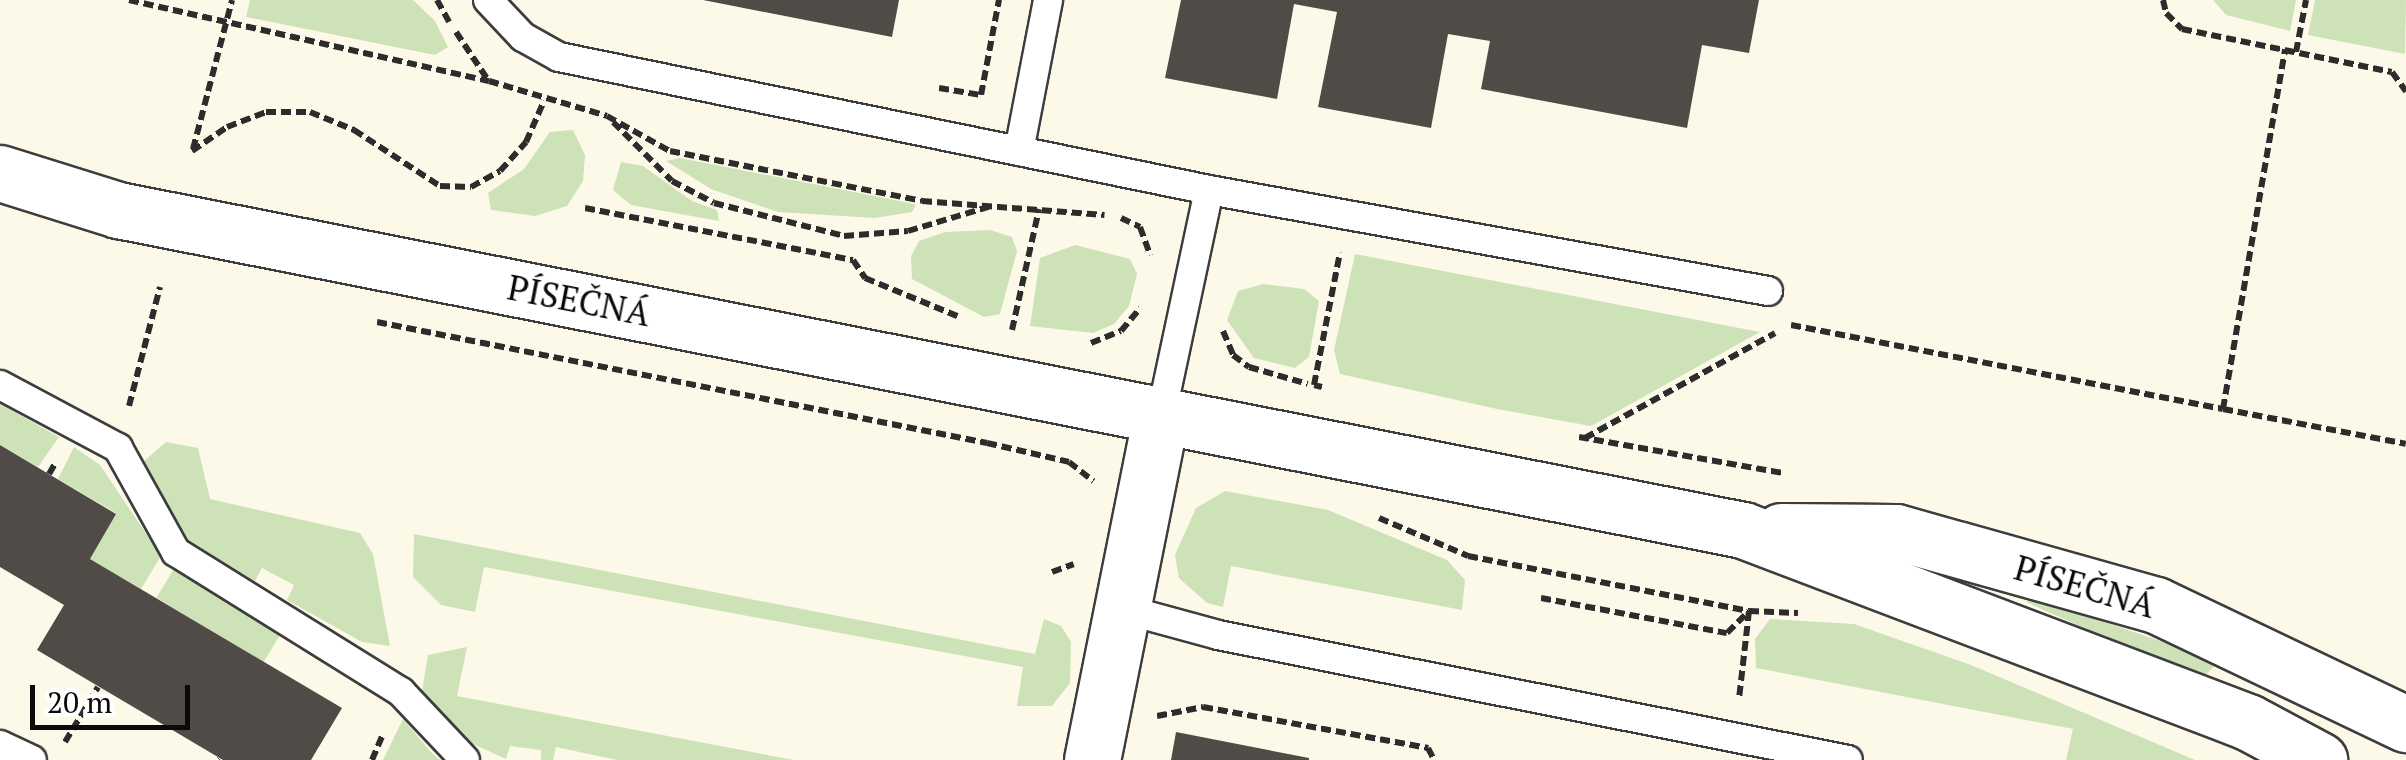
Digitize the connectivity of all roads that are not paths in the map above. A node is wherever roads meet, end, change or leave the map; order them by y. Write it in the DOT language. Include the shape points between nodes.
graph roads {
  1 [pos="488,0"];
  2 [pos="1048,0"];
  3 [pos="1019,151"];
  4 [pos="0,173"];
  5 [pos="1210,190"];
  6 [pos="1768,292"];
  7 [pos="0,385"];
  8 [pos="1162,416"];
  9 [pos="1743,530"];
  10 [pos="1123,610"];
  11 [pos="2406,724"];
  12 [pos="0,745"];
  13 [pos="32,760"];
  14 [pos="465,760"];
  15 [pos="1092,760"];
  16 [pos="1848,760"];
  17 [pos="2319,760"];
  1 -- 3 [label="lane" via="523,37 559,57"];
  2 -- 3 [label="lane"];
  3 -- 5 [label="lane"];
  4 -- 8 [label="street, PÍSEČNÁ" via="118,210"];
  5 -- 6 [label="lane"];
  5 -- 8 [label="lane"];
  7 -- 14 [label="lane" via="118,448 176,552 401,692"];
  8 -- 9 [label="street, PÍSEČNÁ"];
  8 -- 10 [label="street"];
  9 -- 11 [label="street, PÍSEČNÁ" via="1896,532 2156,605"];
  9 -- 17 [label="street, PÍSEČNÁ" via="2248,722"];
  10 -- 15 [label="street"];
  10 -- 16 [label="lane" via="1218,635"];
  12 -- 13 [label="lane"];
}
